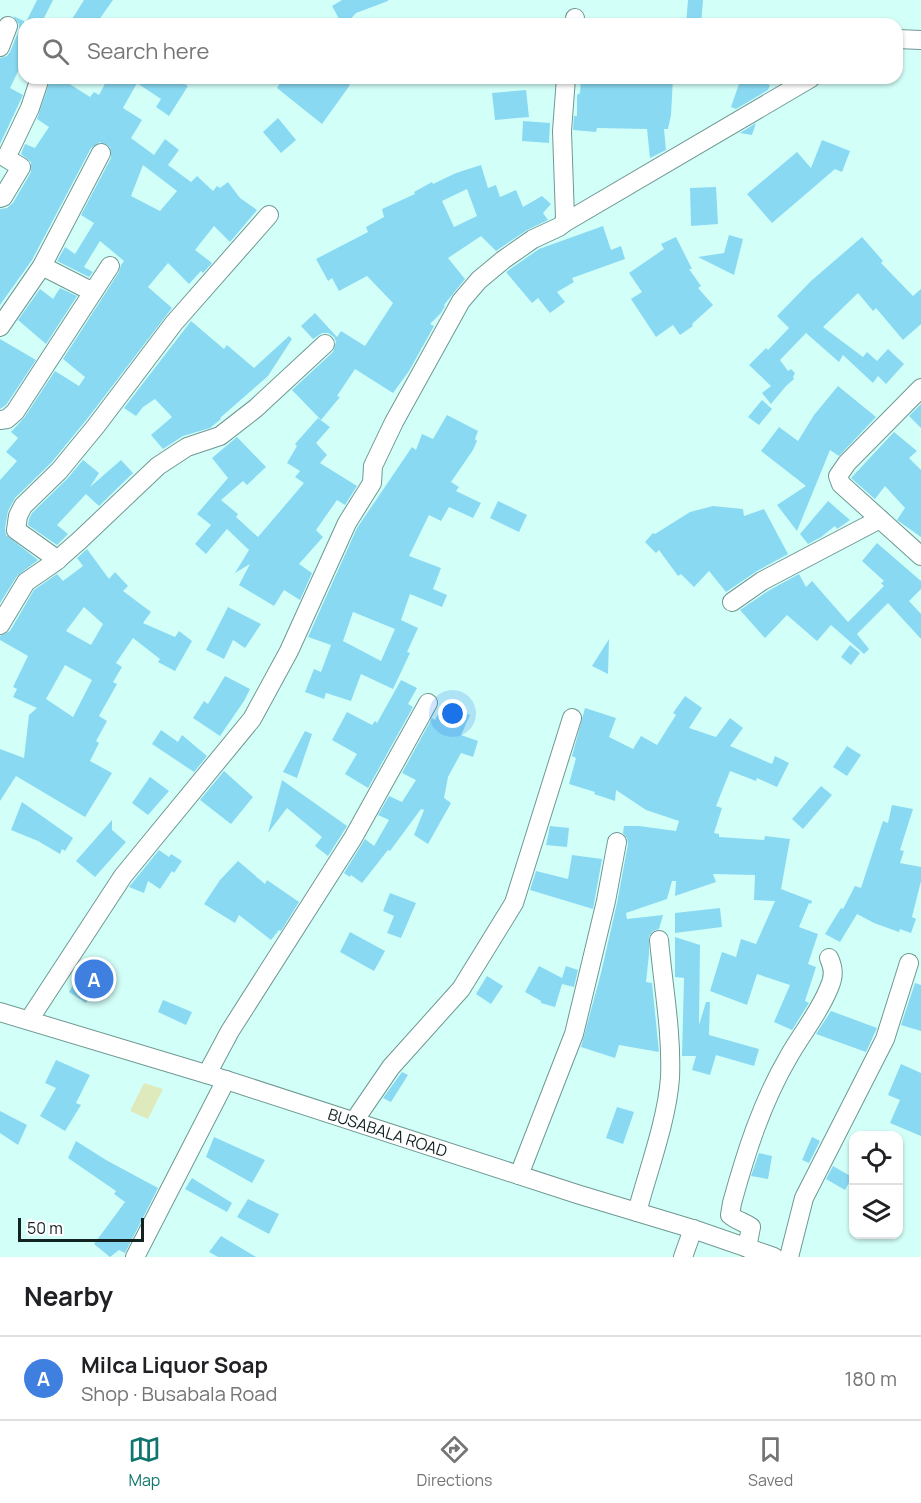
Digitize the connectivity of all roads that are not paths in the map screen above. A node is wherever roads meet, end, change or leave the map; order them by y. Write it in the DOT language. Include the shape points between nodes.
graph roads {
  1 [pos="8,26"];
  2 [pos="903,39"];
  3 [pos="921,40"];
  4 [pos="0,47"];
  5 [pos="38,84"];
  6 [pos="566,84"];
  7 [pos="801,84"];
  8 [pos="101,153"];
  9 [pos="0,198"];
  10 [pos="269,215"];
  11 [pos="564,223"];
  12 [pos="42,266"];
  13 [pos="110,266"];
  14 [pos="93,292"];
  15 [pos="0,327"];
  16 [pos="325,344"];
  17 [pos="921,388"];
  18 [pos="0,420"];
  19 [pos="880,519"];
  20 [pos="921,556"];
  21 [pos="57,560"];
  22 [pos="732,602"];
  23 [pos="0,625"];
  24 [pos="428,703"];
  25 [pos="572,718"];
  26 [pos="617,842"];
  27 [pos="659,940"];
  28 [pos="829,958"];
  29 [pos="909,963"];
  30 [pos="0,1012"];
  31 [pos="29,1020"];
  32 [pos="207,1074"];
  33 [pos="226,1080"];
  34 [pos="354,1121"];
  35 [pos="519,1175"];
  36 [pos="637,1212"];
  37 [pos="693,1229"];
  38 [pos="747,1248"];
  39 [pos="135,1257"];
  40 [pos="683,1257"];
  41 [pos="774,1257"];
  42 [pos="789,1257"];
  1 -- 4 [label="street"];
  2 -- 3 [label="street"];
  5 -- 9 [label="street" via="6,158 21,167"];
  6 -- 11 [label="street" via="562,132"];
  7 -- 11 [label="street"];
  8 -- 12 [label="street"];
  10 -- 21 [label="street" via="174,323 66,462 23,506 16,530"];
  11 -- 31 [label="street" via="502,261 478,280 461,301 394,422 374,466 372,483 347,523 289,651 252,719 123,876"];
  12 -- 14 [label="street"];
  12 -- 15 [label="street"];
  13 -- 14 [label="street"];
  14 -- 18 [label="street" via="15,412"];
  16 -- 21 [label="street" via="220,436 187,447 158,466"];
  17 -- 19 [label="street" via="838,473 841,484"];
  19 -- 20 [label="street"];
  19 -- 22 [label="street" via="762,581"];
  21 -- 23 [label="street" via="26,582"];
  24 -- 32 [label="street" via="353,838 230,1030"];
  25 -- 34 [label="street" via="513,903 461,989 391,1067"];
  26 -- 35 [label="street" via="574,1034"];
  27 -- 36 [label="street" via="669,1079"];
  28 -- 38 [label="street" via="834,970 830,988 758,1117 735,1192 730,1215 751,1227"];
  29 -- 42 [label="street" via="885,1040 804,1198"];
  30 -- 31 [label="street, BUSABALA ROAD"];
  31 -- 32 [label="street, BUSABALA ROAD"];
  32 -- 33 [label="street, BUSABALA ROAD"];
  33 -- 34 [label="street, BUSABALA ROAD"];
  33 -- 39 [label="street"];
  34 -- 35 [label="street, BUSABALA ROAD"];
  35 -- 36 [label="street, BUSABALA ROAD"];
  36 -- 37 [label="street, BUSABALA ROAD"];
  37 -- 38 [label="street, BUSABALA ROAD"];
  37 -- 40 [label="street"];
  38 -- 41 [label="street, BUSABALA ROAD"];
}
